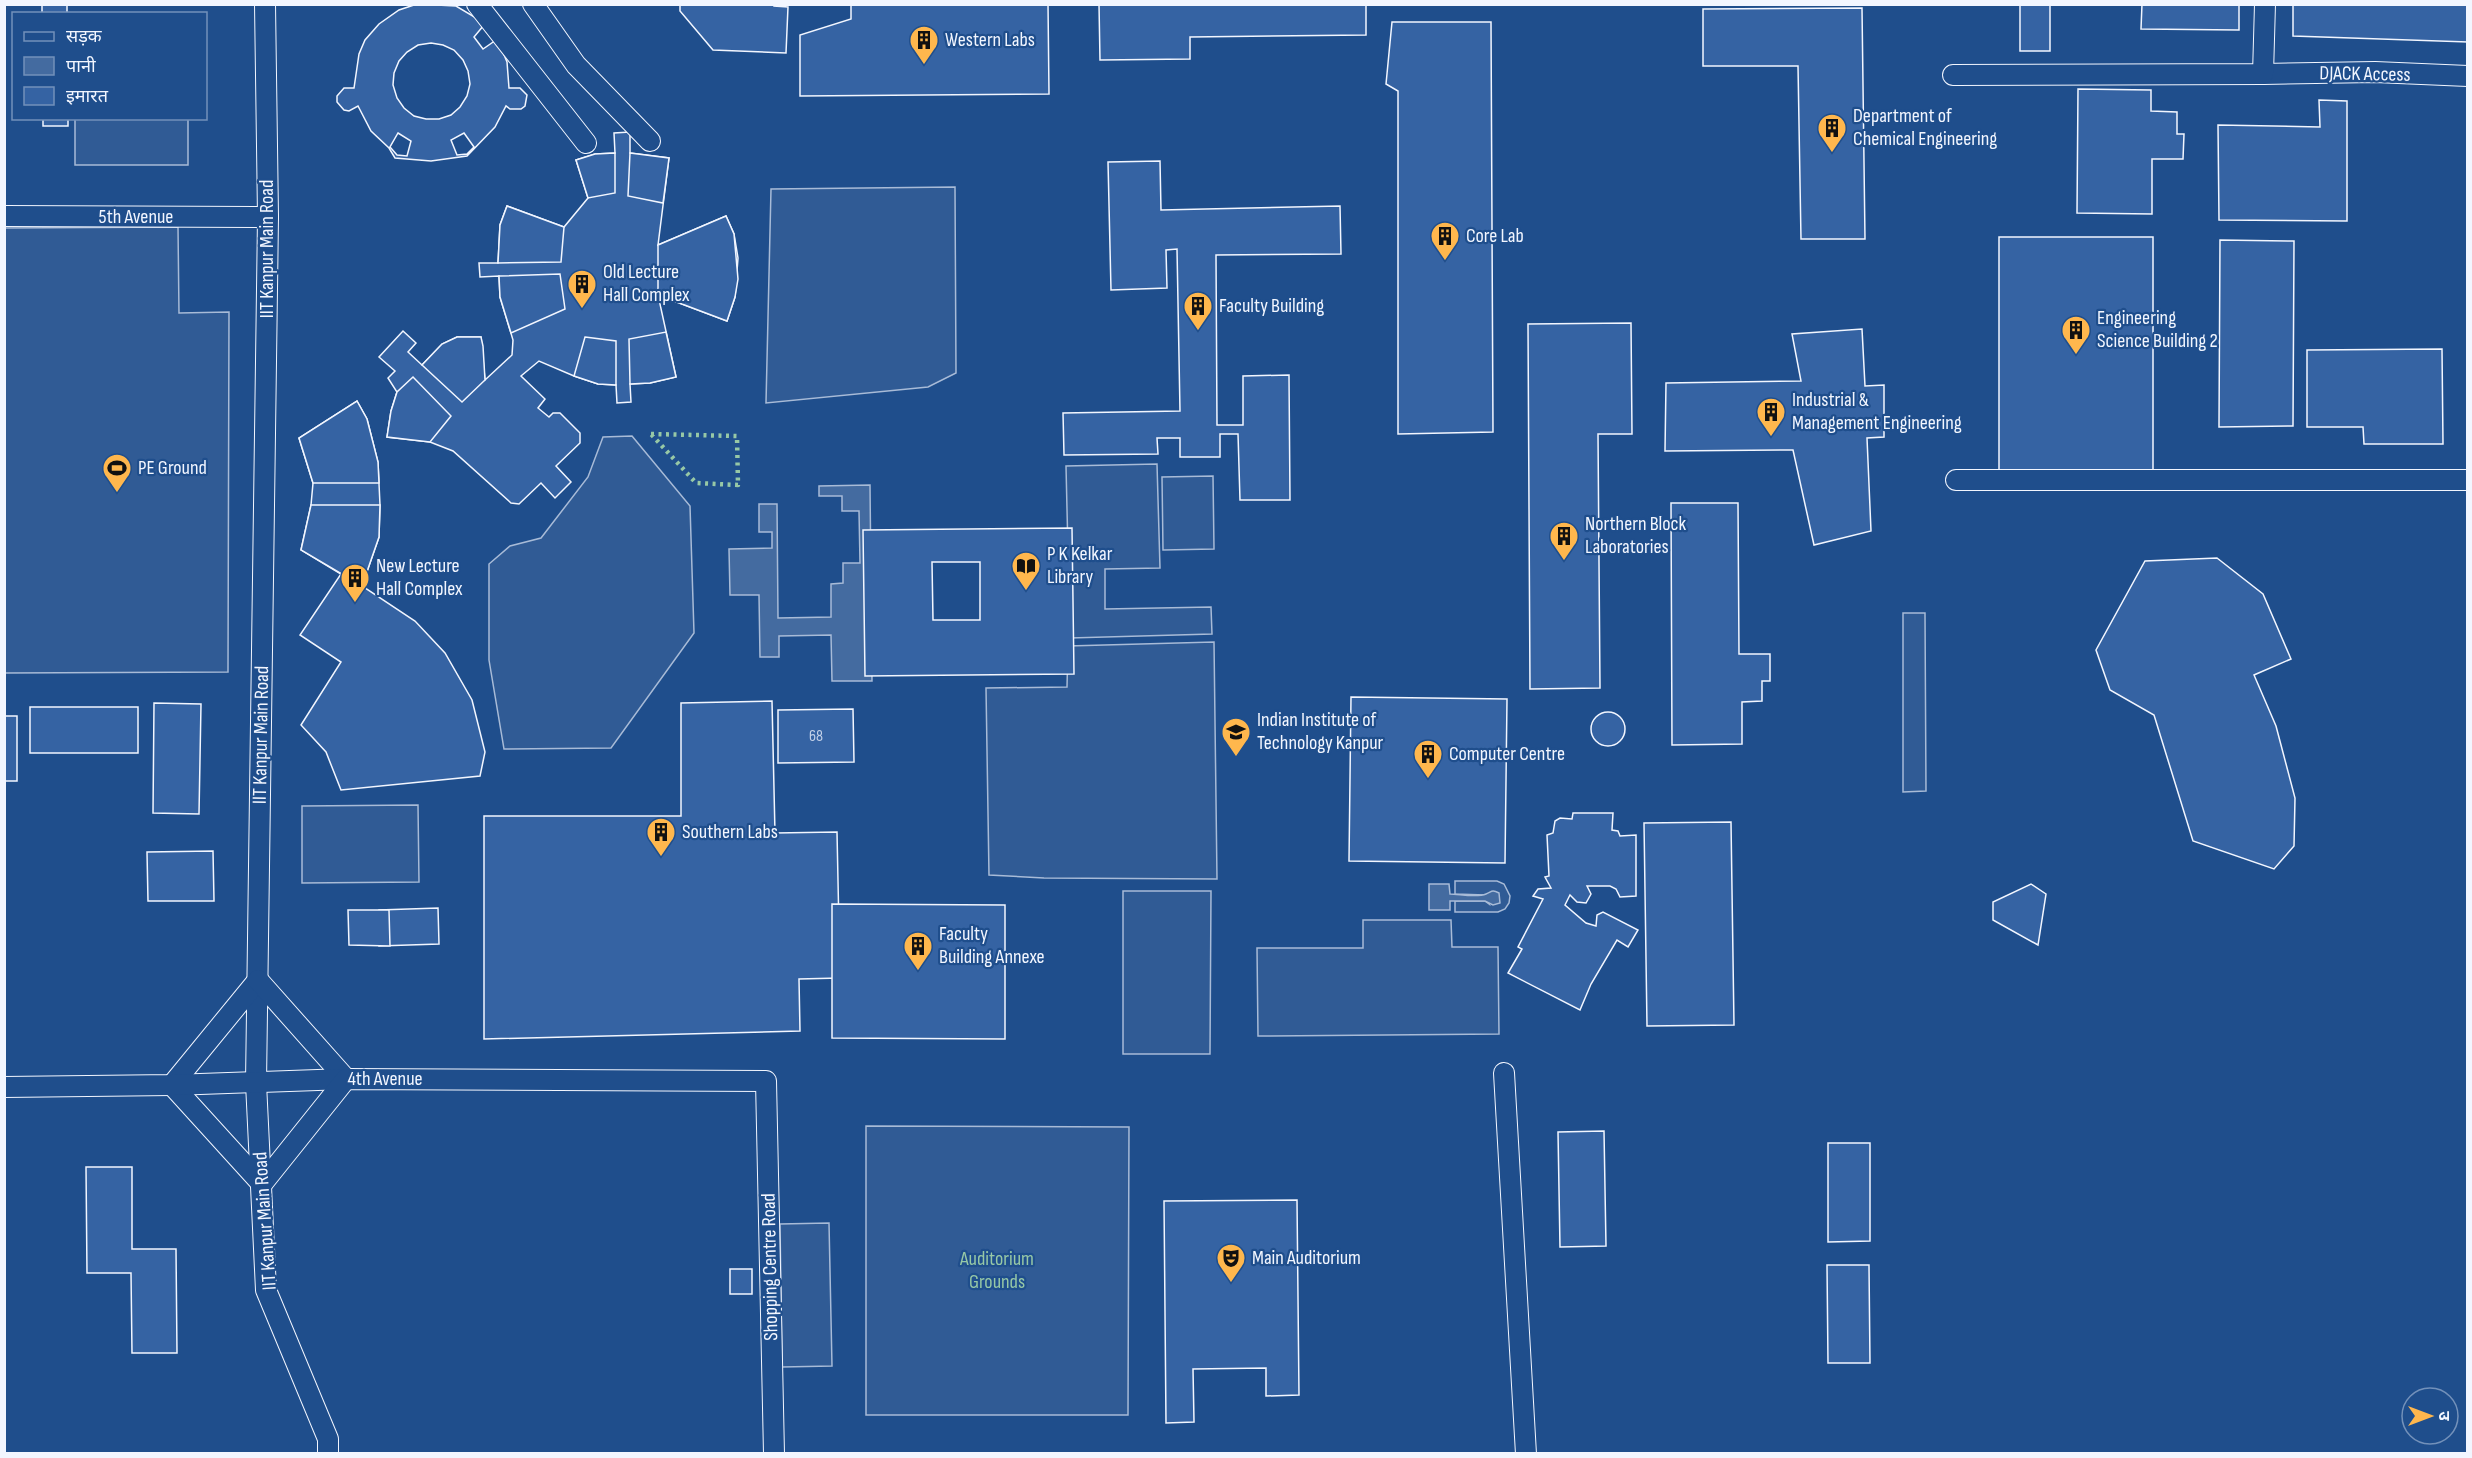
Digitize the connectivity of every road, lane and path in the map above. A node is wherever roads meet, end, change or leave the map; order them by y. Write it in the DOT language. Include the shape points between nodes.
graph roads {
  1 [pos="265,4"];
  2 [pos="477,4"];
  3 [pos="533,4"];
  4 [pos="2265,4"];
  5 [pos="2263,74"];
  6 [pos="1953,75"];
  7 [pos="2468,76"];
  8 [pos="650,141"];
  9 [pos="586,142"];
  10 [pos="4,216"];
  11 [pos="267,217"];
  12 [pos="1956,480"];
  13 [pos="2468,480"];
  14 [pos="258,980"];
  15 [pos="1504,1073"];
  16 [pos="346,1079"];
  17 [pos="766,1081"];
  18 [pos="256,1083"];
  19 [pos="172,1085"];
  20 [pos="4,1087"];
  21 [pos="262,1184"];
  22 [pos="328,1454"];
  23 [pos="774,1454"];
  24 [pos="1526,1454"];
  1 -- 11 [label="street, IIT Kanpur Main Road"];
  2 -- 9 [label="street"];
  3 -- 8 [label="street" via="576,65"];
  4 -- 5 [label="street"];
  5 -- 6 [label="street, DJACK Access"];
  5 -- 7 [label="street, DJACK Access" via="2374,72"];
  10 -- 11 [label="street, 5th Avenue"];
  11 -- 14 [label="street, IIT Kanpur Main Road"];
  12 -- 13 [label="street"];
  14 -- 16 [label="street"];
  14 -- 18 [label="street, IIT Kanpur Main Road"];
  14 -- 19 [label="street"];
  15 -- 24 [label="street"];
  16 -- 17 [label="street, 4th Avenue"];
  16 -- 18 [label="street, 4th Avenue"];
  16 -- 21 [label="street"];
  17 -- 23 [label="street, Shopping Centre Road"];
  18 -- 19 [label="street, 4th Avenue"];
  18 -- 21 [label="street, IIT Kanpur Main Road"];
  19 -- 20 [label="street, 4th Avenue"];
  19 -- 21 [label="street"];
  21 -- 22 [label="street, IIT Kanpur Main Road" via="266,1290 328,1439"];
}
